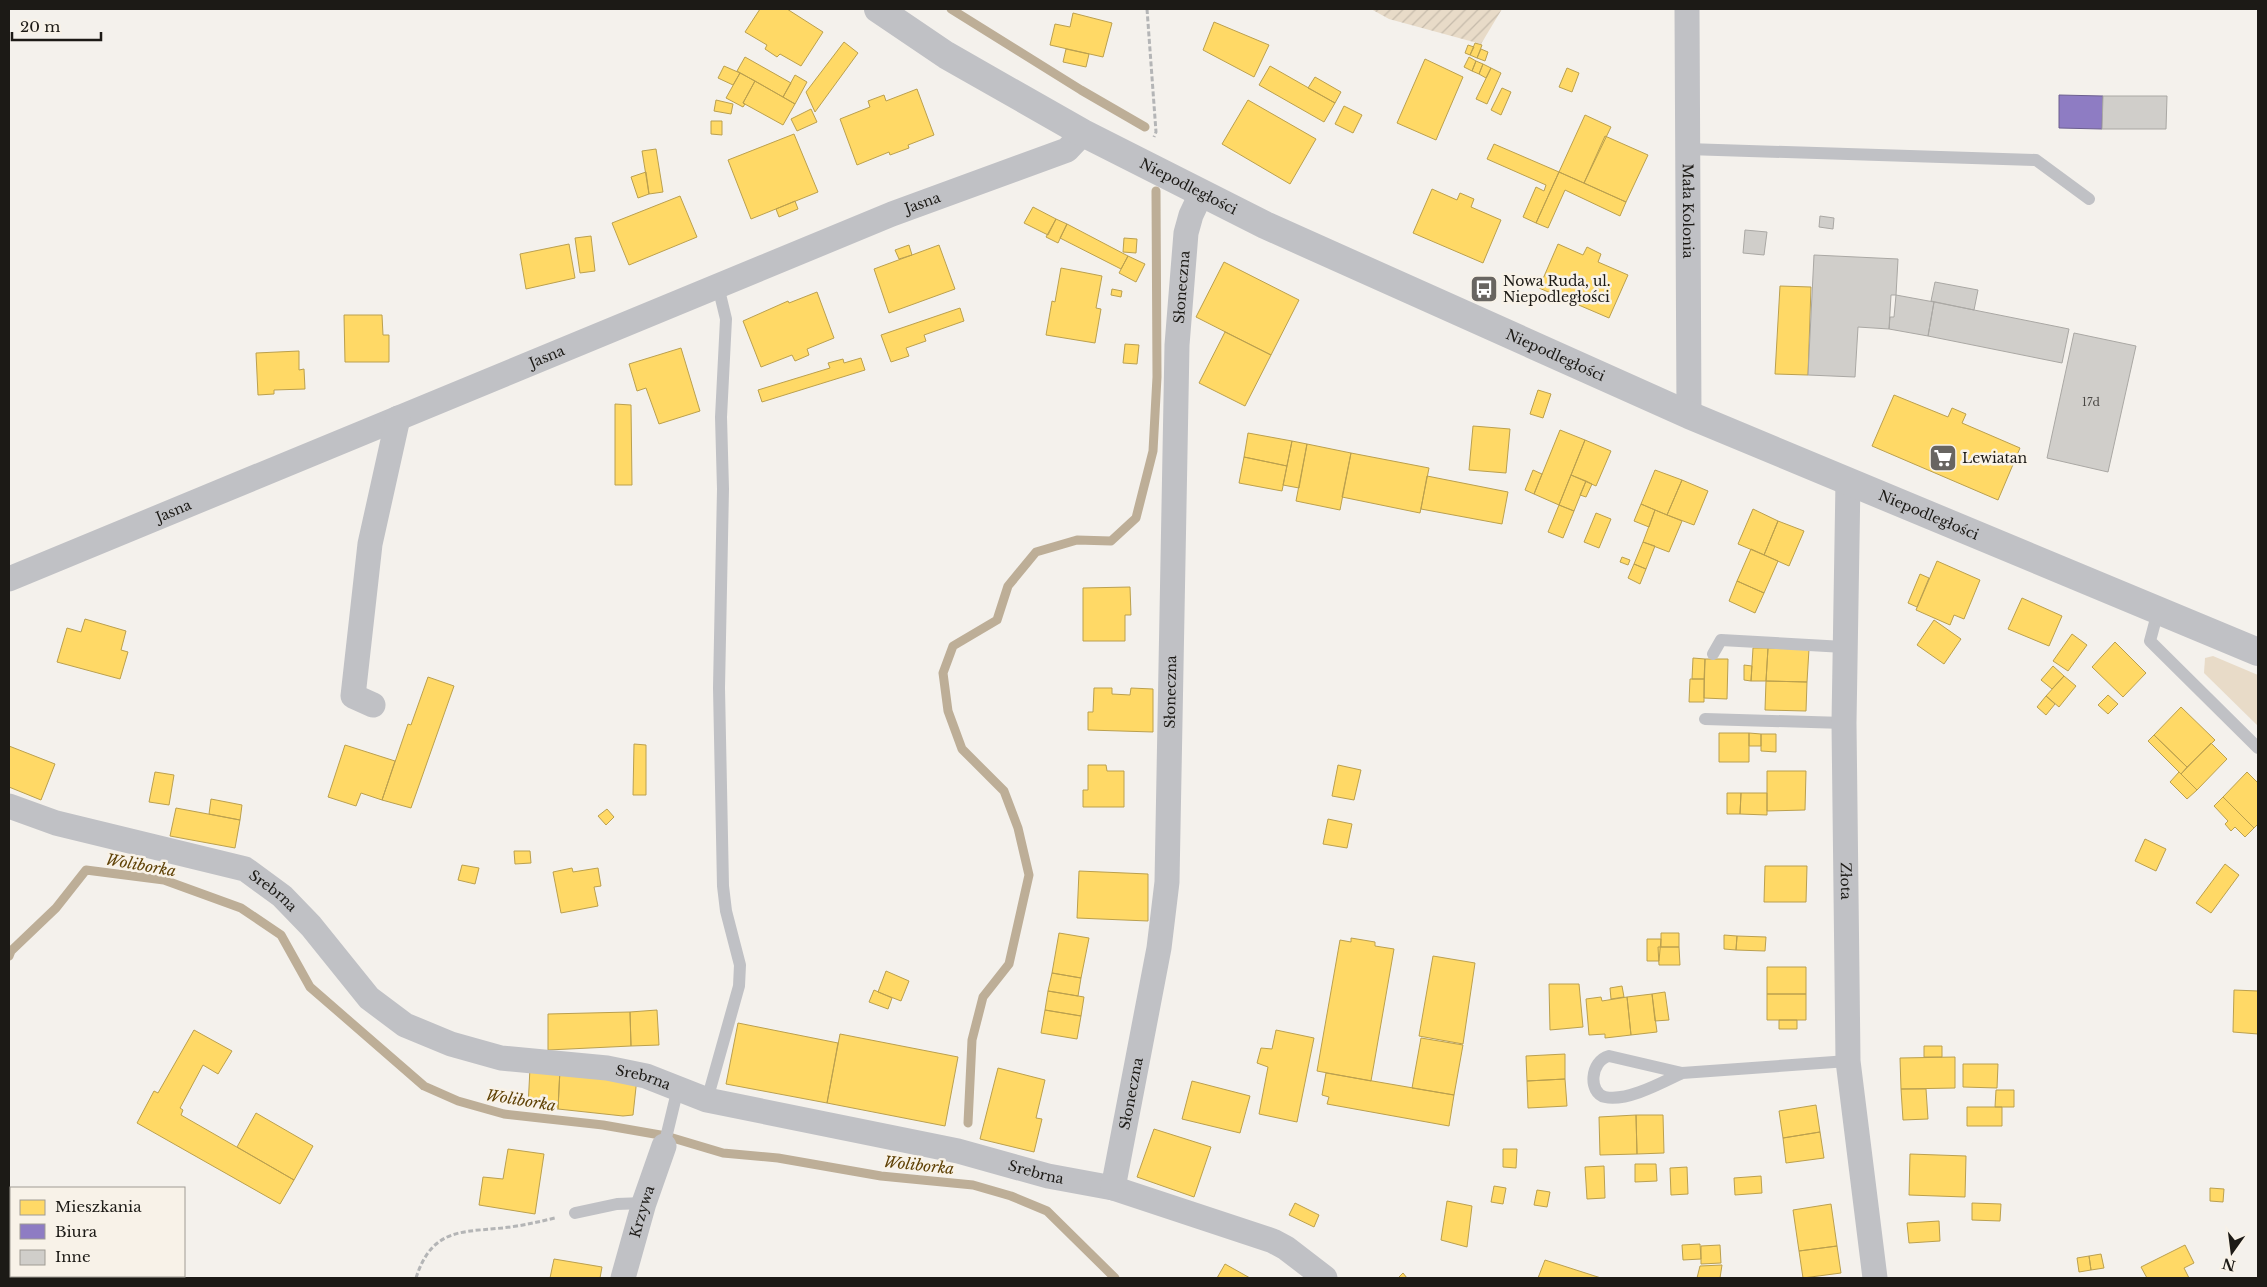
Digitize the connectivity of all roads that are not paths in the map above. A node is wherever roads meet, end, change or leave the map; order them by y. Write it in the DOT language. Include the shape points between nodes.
graph roads {
  1 [pos="878,9"];
  2 [pos="1686,9"];
  3 [pos="1083,133"];
  4 [pos="1687,149"];
  5 [pos="1201,194"];
  6 [pos="2089,199"];
  7 [pos="718,286"];
  8 [pos="1689,415"];
  9 [pos="398,418"];
  10 [pos="1848,481"];
  11 [pos="9,579"];
  12 [pos="2158,611"];
  13 [pos="1844,647"];
  14 [pos="2258,652"];
  15 [pos="1713,654"];
  16 [pos="373,705"];
  17 [pos="1705,719"];
  18 [pos="1844,723"];
  19 [pos="2258,748"];
  20 [pos="9,806"];
  21 [pos="1848,1061"];
  22 [pos="1682,1073"];
  23 [pos="678,1088"];
  24 [pos="708,1100"];
  25 [pos="664,1146"];
  26 [pos="1113,1188"];
  27 [pos="644,1203"];
  28 [pos="575,1213"];
  29 [pos="624,1278"];
  30 [pos="1325,1278"];
  31 [pos="1875,1278"];
  1 -- 3 [label="street, Niepodległości" via="946,55"];
  2 -- 4 [label="street, Mała Kolonia"];
  3 -- 5 [label="street, Niepodległości"];
  3 -- 7 [label="street, Jasna" via="1067,150 892,214"];
  4 -- 6 [label="lane" via="2036,160"];
  4 -- 8 [label="street, Mała Kolonia"];
  5 -- 8 [label="street, Niepodległości" via="1323,252"];
  5 -- 26 [label="street, Słoneczna" via="1186,232 1177,345 1167,882 1159,948"];
  7 -- 9 [label="street, Jasna"];
  7 -- 24 [label="lane" via="726,319 721,418 723,489 719,688 722,886 740,965 739,986"];
  8 -- 10 [label="street, Niepodległości"];
  9 -- 11 [label="street, Jasna"];
  9 -- 16 [label="street" via="370,544 353,696"];
  10 -- 12 [label="street, Niepodległości"];
  10 -- 13 [label="street, Złota"];
  12 -- 14 [label="street, Niepodległości"];
  12 -- 19 [label="lane" via="2150,641"];
  13 -- 15 [label="lane" via="1720,640"];
  13 -- 18 [label="street, Złota"];
  17 -- 18 [label="lane"];
  18 -- 21 [label="street, Złota"];
  20 -- 23 [label="street, Srebrna" via="56,822 245,869 282,896 311,926 369,998 405,1025 450,1044 502,1058 607,1068 646,1076"];
  21 -- 22 [label="lane"];
  21 -- 31 [label="street, Złota"];
  22 -- 22 [label="lane" via="1609,1056 1599,1059 1593,1076 1596,1091 1611,1097 1637,1092"];
  23 -- 24 [label="street, Srebrna"];
  23 -- 25 [label="lane"];
  24 -- 26 [label="street, Srebrna" via="958,1151 1048,1176"];
  25 -- 27 [label="street, Krzywa"];
  26 -- 30 [label="street, Srebrna" via="1274,1241"];
  27 -- 28 [label="lane" via="617,1204"];
  27 -- 29 [label="street, Krzywa"];
}
